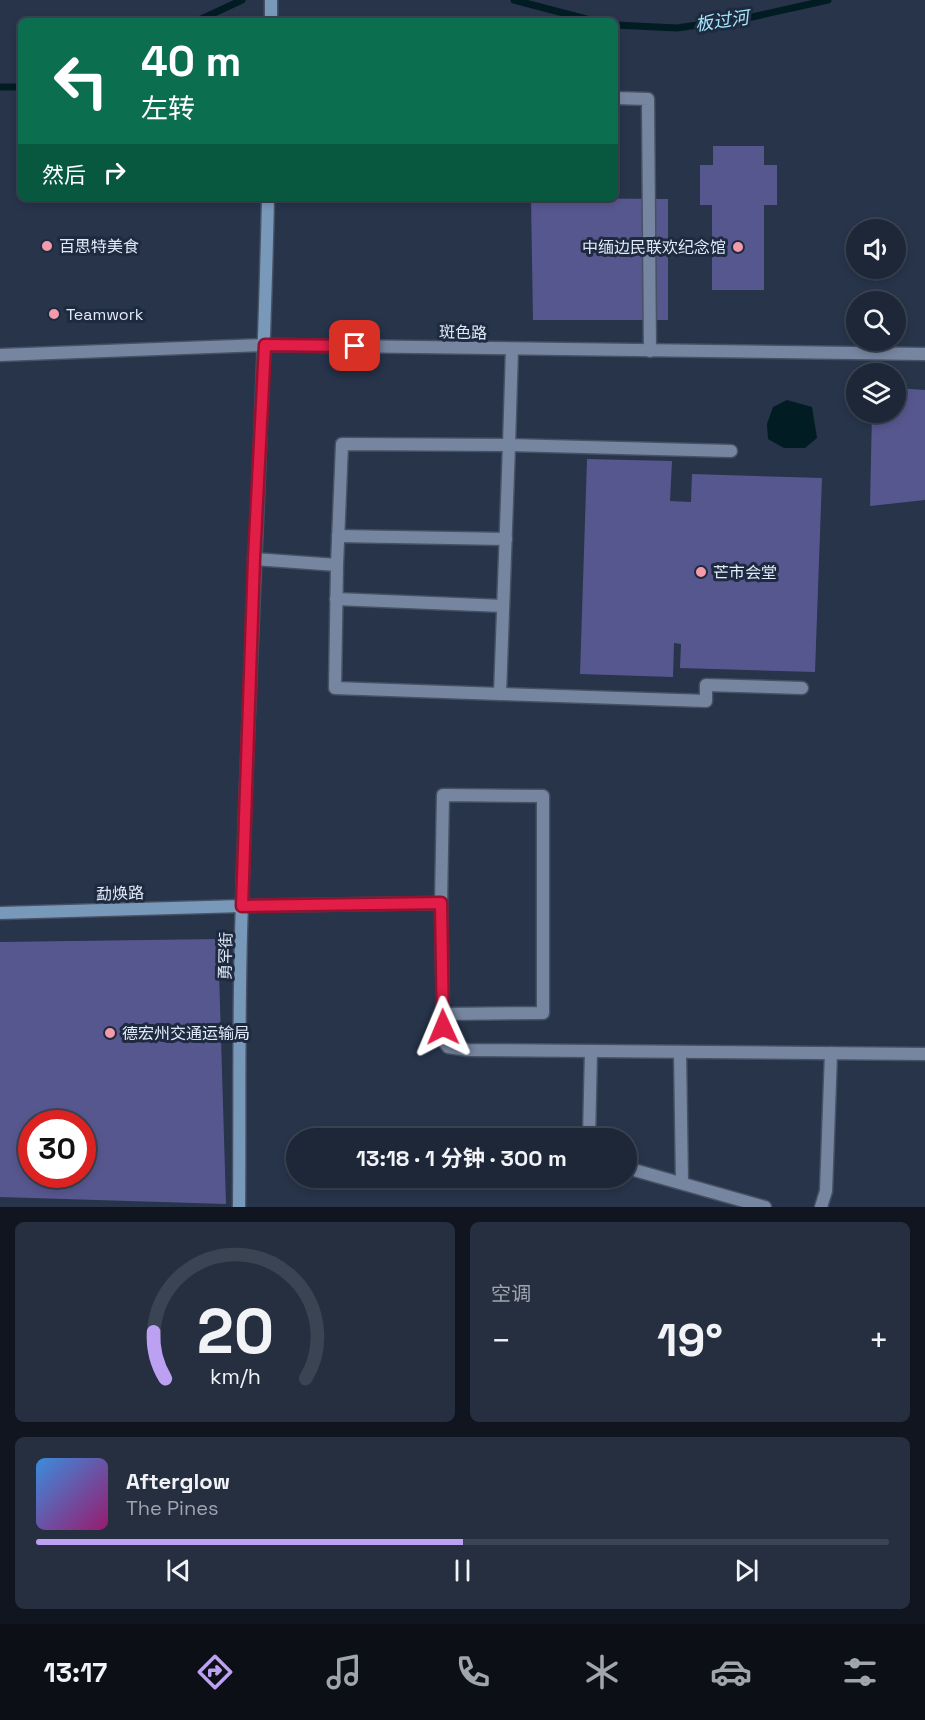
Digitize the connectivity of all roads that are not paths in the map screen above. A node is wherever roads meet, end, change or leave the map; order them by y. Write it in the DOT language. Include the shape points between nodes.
graph roads {
  1 [pos="271,0"];
  2 [pos="272,18"];
  3 [pos="618,98"];
  4 [pos="268,201"];
  5 [pos="265,345"];
  6 [pos="512,349"];
  7 [pos="650,351"];
  8 [pos="925,354"];
  9 [pos="0,355"];
  10 [pos="509,445"];
  11 [pos="732,451"];
  12 [pos="338,536"];
  13 [pos="506,539"];
  14 [pos="254,559"];
  15 [pos="337,565"];
  16 [pos="336,600"];
  17 [pos="503,606"];
  18 [pos="802,688"];
  19 [pos="500,694"];
  20 [pos="441,903"];
  21 [pos="242,906"];
  22 [pos="0,913"];
  23 [pos="443,1014"];
  24 [pos="591,1051"];
  25 [pos="680,1052"];
  26 [pos="831,1053"];
  27 [pos="925,1054"];
  28 [pos="589,1128"];
  29 [pos="637,1171"];
  30 [pos="682,1183"];
  31 [pos="239,1207"];
  32 [pos="765,1207"];
  33 [pos="821,1207"];
  1 -- 2 [label="street"];
  3 -- 7 [label="street" via="648,99"];
  4 -- 5 [label="street, 勇罕街"];
  5 -- 6 [label="street, 斑色路"];
  5 -- 9 [label="street, 斑色路"];
  5 -- 14 [label="street, 勇罕街"];
  6 -- 7 [label="street, 斑色路"];
  6 -- 10 [label="street"];
  7 -- 8 [label="street, 斑色路"];
  10 -- 11 [label="street"];
  10 -- 12 [label="street" via="342,444"];
  10 -- 13 [label="street"];
  12 -- 13 [label="street"];
  12 -- 15 [label="street"];
  13 -- 17 [label="street"];
  14 -- 15 [label="street"];
  14 -- 21 [label="street, 勇罕街"];
  15 -- 16 [label="street"];
  16 -- 17 [label="street"];
  16 -- 19 [label="street" via="335,688"];
  17 -- 19 [label="street"];
  18 -- 19 [label="street" via="706,685 706,701"];
  20 -- 21 [label="street"];
  20 -- 23 [label="street"];
  20 -- 23 [label="street" via="443,795 543,796 543,1012"];
  21 -- 22 [label="street, 勐焕路"];
  21 -- 31 [label="street, 勇罕街"];
  23 -- 24 [label="street" via="443,1041 448,1047"];
  24 -- 25 [label="street"];
  24 -- 28 [label="street"];
  25 -- 26 [label="street"];
  25 -- 30 [label="street"];
  26 -- 27 [label="street"];
  26 -- 33 [label="street" via="826,1191"];
  29 -- 30 [label="street"];
  30 -- 32 [label="street"];
}
